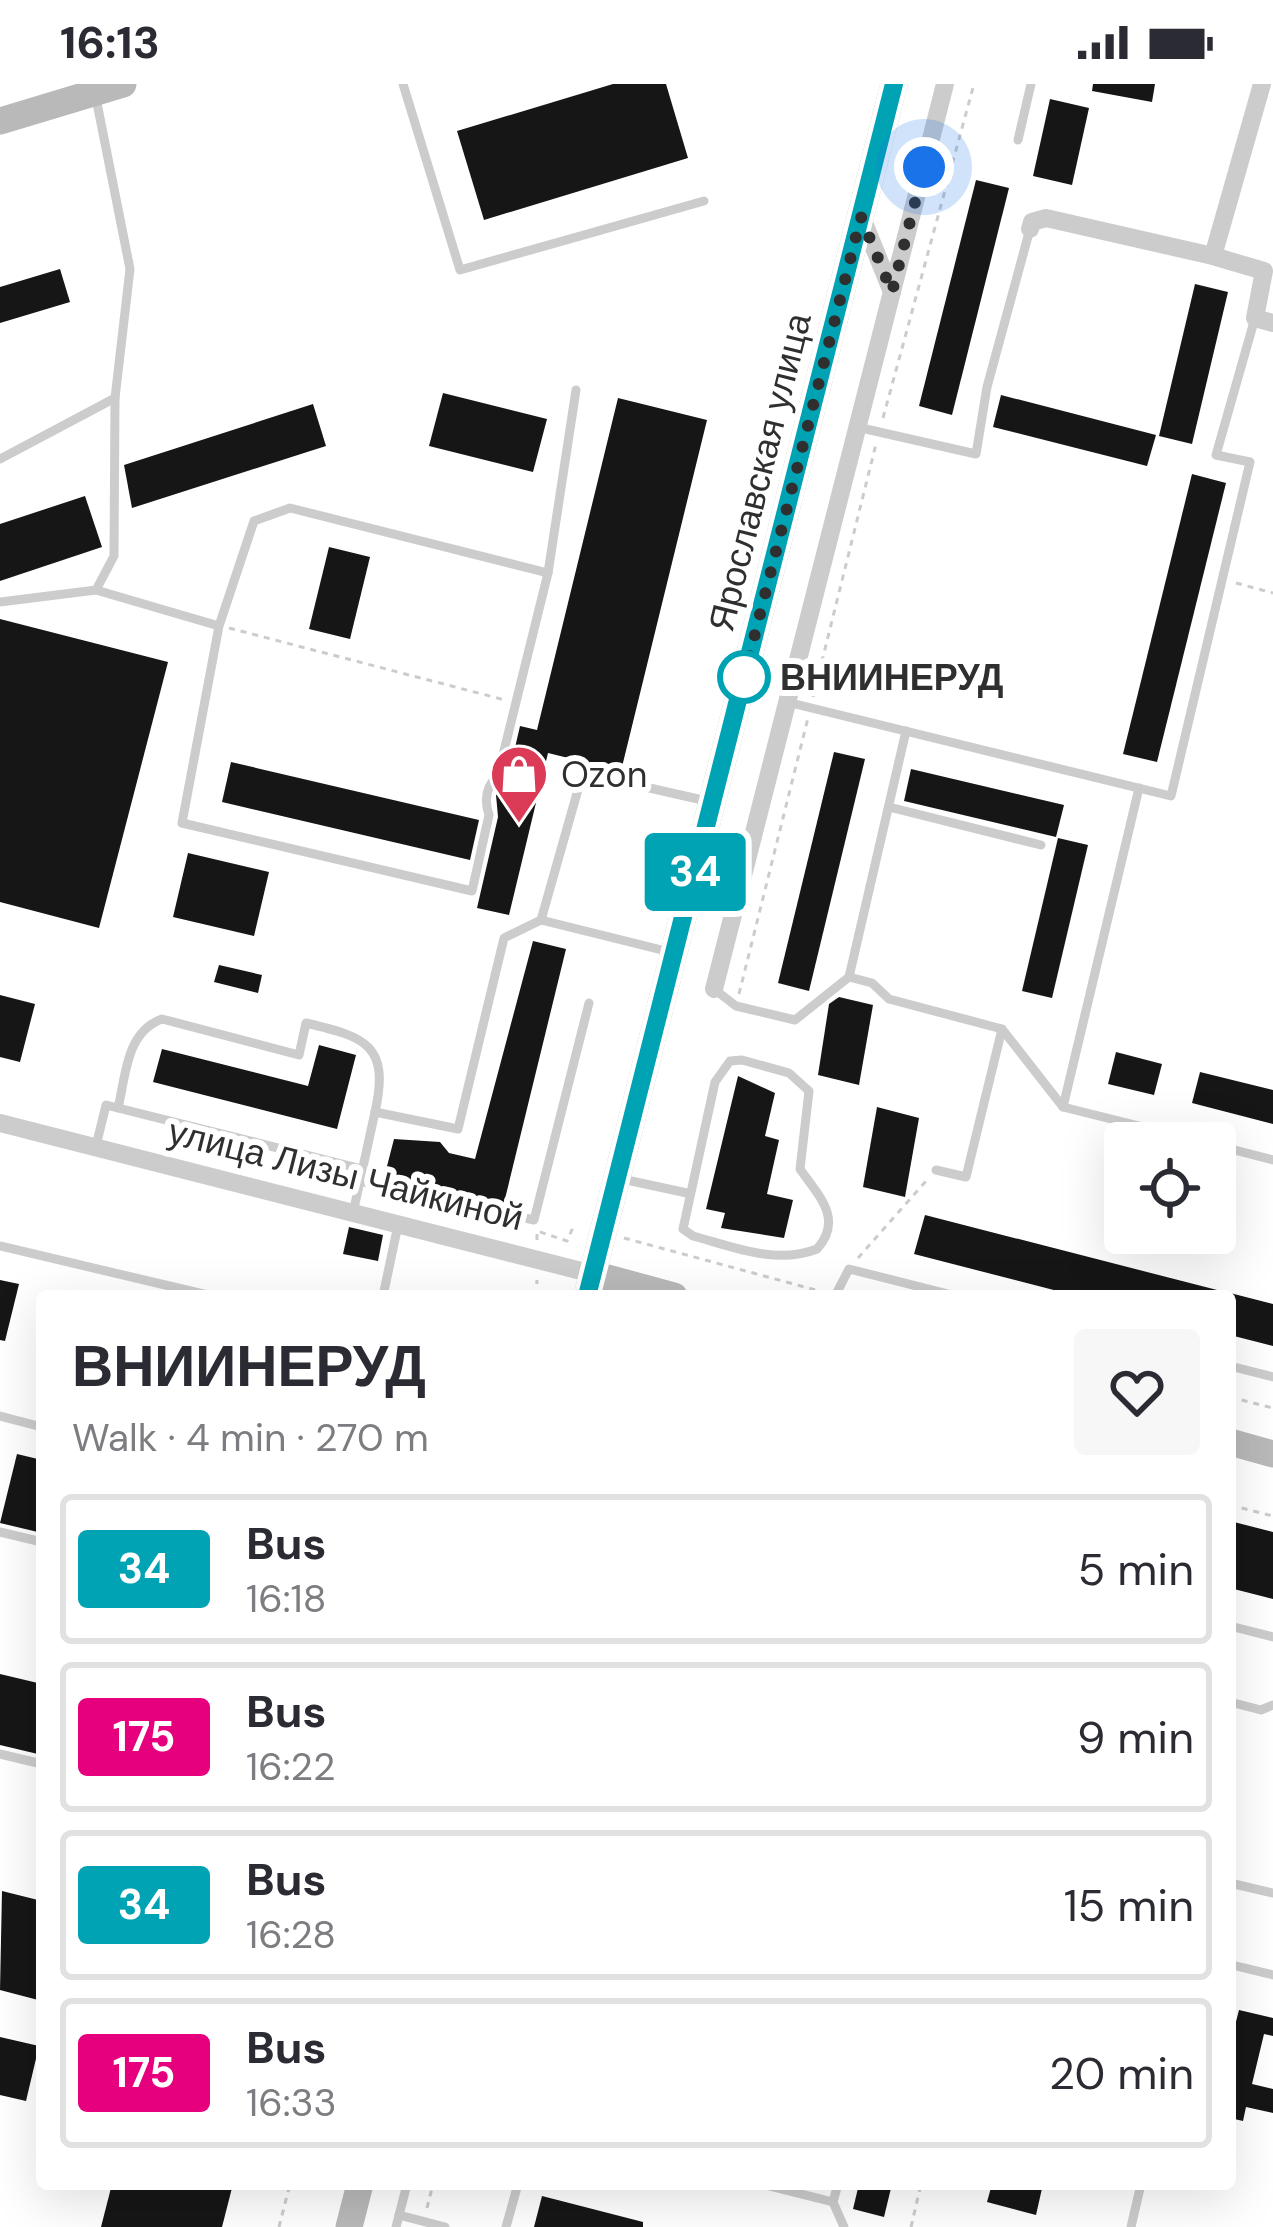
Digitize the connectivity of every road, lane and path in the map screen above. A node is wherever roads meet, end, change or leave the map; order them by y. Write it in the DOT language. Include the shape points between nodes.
graph roads {
  1 [pos="123,84"];
  2 [pos="403,84"];
  3 [pos="945,84"];
  4 [pos="974,84"];
  5 [pos="1031,84"];
  6 [pos="1267,85"];
  7 [pos="886,89"];
  8 [pos="94,93"];
  9 [pos="0,121"];
  10 [pos="1018,140"];
  11 [pos="704,202"];
  12 [pos="861,217"];
  13 [pos="1030,229"];
  14 [pos="1213,256"];
  15 [pos="892,292"];
  16 [pos="1264,320"];
  17 [pos="576,390"];
  18 [pos="116,398"];
  19 [pos="857,427"];
  20 [pos="879,432"];
  21 [pos="0,459"];
  22 [pos="1240,563"];
  23 [pos="548,573"];
  24 [pos="96,590"];
  25 [pos="1273,592"];
  26 [pos="0,602"];
  27 [pos="219,626"];
  28 [pos="814,694"];
  29 [pos="787,702"];
  30 [pos="518,703"];
  31 [pos="807,721"];
  32 [pos="906,731"];
  33 [pos="1139,788"];
  34 [pos="712,802"];
  35 [pos="889,807"];
  36 [pos="1041,844"];
  37 [pos="542,920"];
  38 [pos="674,953"];
  39 [pos="849,976"];
  40 [pos="714,989"];
  41 [pos="589,1004"];
  42 [pos="736,1006"];
  43 [pos="1002,1029"];
  44 [pos="1063,1107"];
  45 [pos="118,1108"];
  46 [pos="375,1112"];
  47 [pos="1123,1122"];
  48 [pos="0,1123"];
  49 [pos="96,1147"];
  50 [pos="1236,1150"];
  51 [pos="1273,1160"];
  52 [pos="936,1170"];
  53 [pos="361,1175"];
  54 [pos="617,1178"];
  55 [pos="687,1193"];
  56 [pos="353,1213"];
  57 [pos="398,1225"];
  58 [pos="622,1238"];
  59 [pos="0,1246"];
  60 [pos="671,1250"];
  61 [pos="667,1262"];
  62 [pos="849,1269"];
  63 [pos="590,1285"];
  64 [pos="808,1288"];
  65 [pos="187,1290"];
  66 [pos="384,1290"];
  67 [pos="628,1290"];
  68 [pos="816,1290"];
  69 [pos="838,1290"];
  70 [pos="932,1290"];
  71 [pos="1236,1368"];
  72 [pos="1273,1377"];
  73 [pos="1236,1399"];
  74 [pos="1273,1408"];
  75 [pos="0,1416"];
  76 [pos="36,1425"];
  77 [pos="1236,1444"];
  78 [pos="1273,1454"];
  79 [pos="1236,1507"];
  80 [pos="1273,1516"];
  81 [pos="0,1532"];
  82 [pos="36,1541"];
  83 [pos="1236,1627"];
  84 [pos="1273,1636"];
  85 [pos="1236,1704"];
  86 [pos="1273,1705"];
  87 [pos="0,1754"];
  88 [pos="36,1763"];
  89 [pos="1236,1884"];
  90 [pos="1273,1893"];
  91 [pos="1236,1966"];
  92 [pos="1273,1976"];
  93 [pos="288,2190"];
  94 [pos="358,2190"];
  95 [pos="405,2190"];
  96 [pos="432,2190"];
  97 [pos="516,2190"];
  98 [pos="786,2190"];
  99 [pos="836,2190"];
  100 [pos="920,2190"];
  101 [pos="1140,2190"];
  102 [pos="833,2202"];
  103 [pos="397,2221"];
  104 [pos="424,2222"];
  105 [pos="279,2227"];
  106 [pos="349,2227"];
  107 [pos="446,2227"];
  108 [pos="506,2227"];
  109 [pos="844,2227"];
  110 [pos="911,2227"];
  111 [pos="1131,2227"];
  1 -- 8 [label="main road"];
  2 -- 11 [label="lane" via="460,271"];
  3 -- 15 [label="street"];
  4 -- 20 [label="path"];
  5 -- 10 [label="lane"];
  6 -- 14 [label="street"];
  7 -- 12 [label="main road, Ярославская улица"];
  8 -- 9 [label="main road"];
  8 -- 18 [label="lane" via="130,269"];
  12 -- 15 [label="street"];
  12 -- 34 [label="main road, Ярославская улица"];
  13 -- 14 [label="street" via="1046,218"];
  13 -- 20 [label="lane" via="976,454"];
  14 -- 16 [label="street" via="1264,271"];
  15 -- 19 [label="street"];
  16 -- 33 [label="lane" via="1216,455 1250,462 1171,796"];
  17 -- 23 [label="lane"];
  18 -- 21 [label="lane"];
  18 -- 24 [label="lane" via="114,556"];
  19 -- 20 [label="lane"];
  19 -- 29 [label="street"];
  20 -- 28 [label="path"];
  22 -- 25 [label="path" via="1235,584"];
  23 -- 27 [label="lane" via="290,508 254,521"];
  23 -- 30 [label="lane"];
  24 -- 26 [label="lane"];
  24 -- 27 [label="lane"];
  27 -- 30 [label="path"];
  27 -- 30 [label="lane" via="182,823 472,892 490,782 499,775"];
  29 -- 32 [label="lane"];
  29 -- 40 [label="street"];
  31 -- 42 [label="path"];
  32 -- 33 [label="lane"];
  32 -- 35 [label="lane"];
  33 -- 44 [label="lane"];
  34 -- 37 [label="lane" via="581,779"];
  34 -- 38 [label="main road, Ярославская улица"];
  35 -- 36 [label="lane"];
  35 -- 39 [label="lane"];
  37 -- 38 [label="lane"];
  37 -- 46 [label="lane" via="504,938 458,1130"];
  38 -- 54 [label="main road, Ярославская улица"];
  39 -- 42 [label="lane" via="795,1019"];
  39 -- 43 [label="lane" via="889,999"];
  40 -- 42 [label="lane"];
  41 -- 53 [label="lane" via="534,1220"];
  43 -- 44 [label="lane"];
  43 -- 52 [label="lane" via="966,1177"];
  44 -- 47 [label="lane"];
  45 -- 46 [label="lane" via="135,1037 162,1019 299,1055 306,1023 355,1034 373,1049 383,1076"];
  45 -- 49 [label="lane" via="106,1105"];
  45 -- 53 [label="lane"];
  46 -- 53 [label="lane"];
  48 -- 49 [label="street, улица Лизы Чайкиной"];
  49 -- 56 [label="street, улица Лизы Чайкиной"];
  50 -- 51 [label="lane"];
  52 -- 62 [label="path"];
  53 -- 56 [label="lane"];
  54 -- 55 [label="lane"];
  54 -- 63 [label="main road, Ярославская улица"];
  55 -- 55 [label="lane" via="682,1218 693,1236 771,1256 818,1249 830,1224 825,1202 800,1169 809,1107 800,1080 742,1060 721,1069"];
  56 -- 57 [label="street, улица Лизы Чайкиной"];
  57 -- 63 [label="street, улица Лизы Чайкиной"];
  57 -- 66 [label="lane"];
  58 -- 60 [label="path"];
  59 -- 65 [label="lane"];
  60 -- 61 [label="path"];
  60 -- 64 [label="path"];
  62 -- 69 [label="lane"];
  62 -- 70 [label="lane"];
  63 -- 67 [label="main road, улица Лизы Чайкиной"];
  64 -- 68 [label="path"];
  71 -- 72 [label="lane"];
  73 -- 74 [label="path"];
  75 -- 76 [label="lane"];
  77 -- 78 [label="main road"];
  79 -- 80 [label="path"];
  81 -- 82 [label="lane"];
  83 -- 84 [label="lane"];
  85 -- 86 [label="lane"];
  87 -- 88 [label="lane"];
  89 -- 90 [label="lane"];
  91 -- 92 [label="lane"];
  93 -- 105 [label="path"];
  94 -- 106 [label="main road"];
  95 -- 103 [label="lane"];
  96 -- 104 [label="path"];
  97 -- 108 [label="lane"];
  98 -- 102 [label="lane"];
  99 -- 102 [label="lane"];
  100 -- 110 [label="path"];
  101 -- 111 [label="lane"];
  102 -- 109 [label="lane"];
  103 -- 104 [label="lane"];
  104 -- 107 [label="lane"];
}
